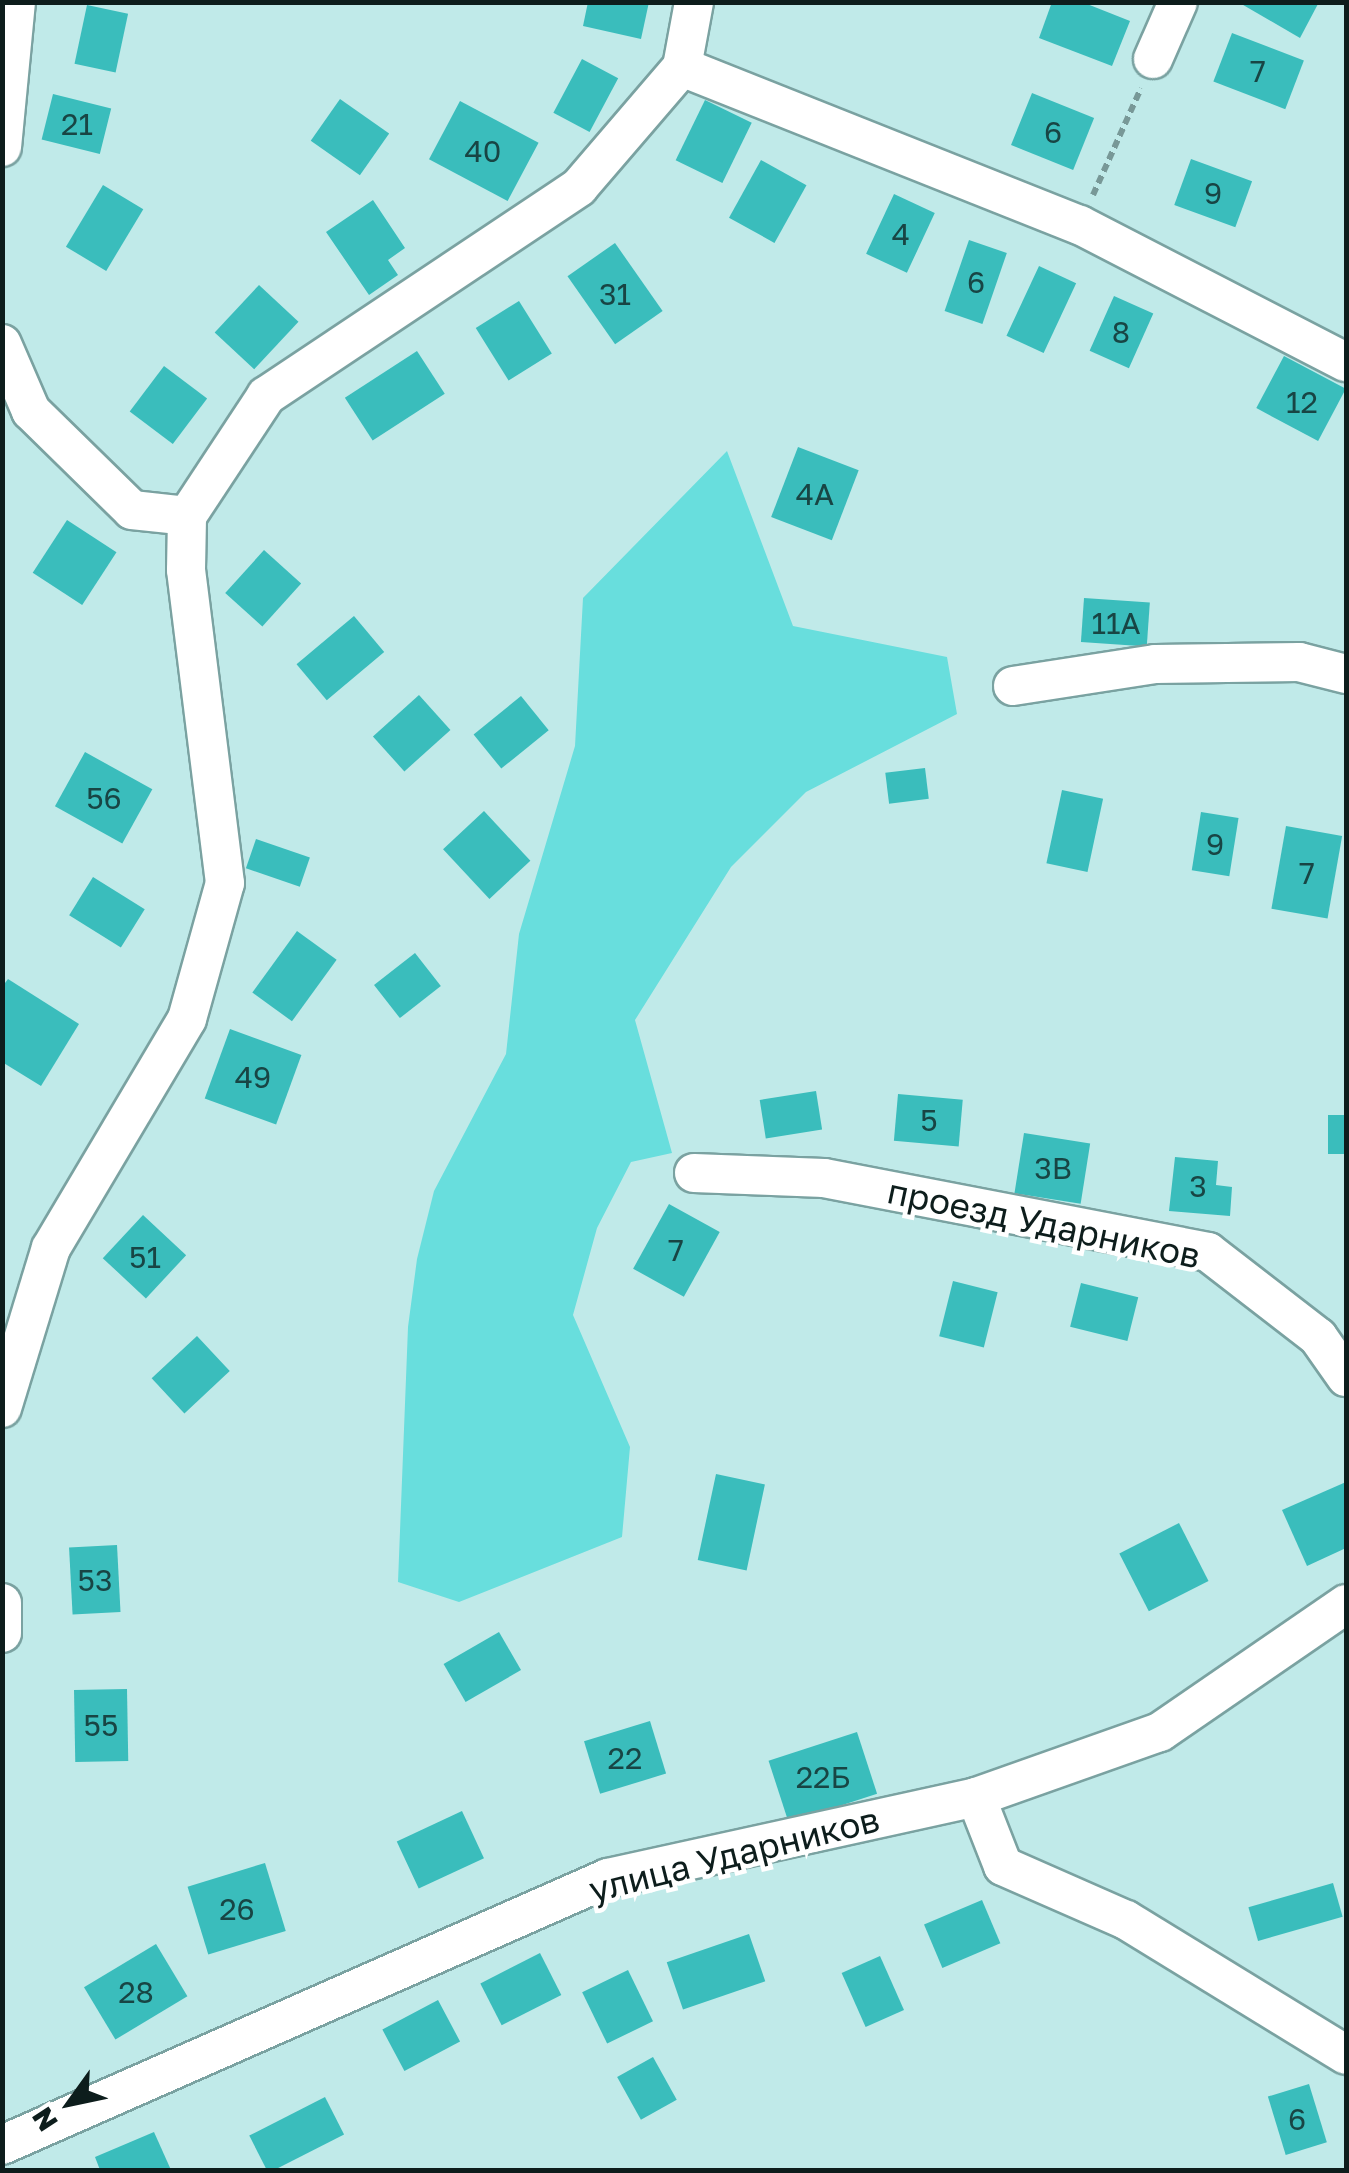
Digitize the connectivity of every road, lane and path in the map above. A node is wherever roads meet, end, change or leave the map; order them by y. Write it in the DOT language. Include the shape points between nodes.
graph roads {
  1 [pos="16,2"];
  2 [pos="694,2"];
  3 [pos="1178,2"];
  4 [pos="1154,59"];
  5 [pos="682,66"];
  6 [pos="2,147"];
  7 [pos="1080,225"];
  8 [pos="2,344"];
  9 [pos="1346,362"];
  10 [pos="187,516"];
  11 [pos="1346,674"];
  12 [pos="1013,686"];
  13 [pos="694,1174"];
  14 [pos="1346,1377"];
  15 [pos="2,1408"];
  16 [pos="2,1603"];
  17 [pos="1346,1604"];
  18 [pos="2,1633"];
  19 [pos="976,1797"];
  20 [pos="1346,2055"];
  21 [pos="2,2145"];
  1 -- 6 [label="street"];
  2 -- 5 [label="street"];
  3 -- 4 [label="street"];
  4 -- 7 [label="path"];
  5 -- 7 [label="street"];
  5 -- 10 [label="street" via="580,187 266,396"];
  7 -- 9 [label="street"];
  8 -- 10 [label="street" via="31,410 132,510"];
  10 -- 15 [label="street" via="186,570 224,883 188,1019 51,1248"];
  11 -- 12 [label="street" via="1300,662 1154,664"];
  13 -- 14 [label="street, проезд Ударников" via="824,1178 1208,1252 1318,1338"];
  16 -- 18 [label="street"];
  17 -- 19 [label="street, улица Ударников" via="1160,1732"];
  19 -- 20 [label="street" via="1003,1866 1126,1920"];
  19 -- 21 [label="street, улица Ударников" via="608,1878"];
}
